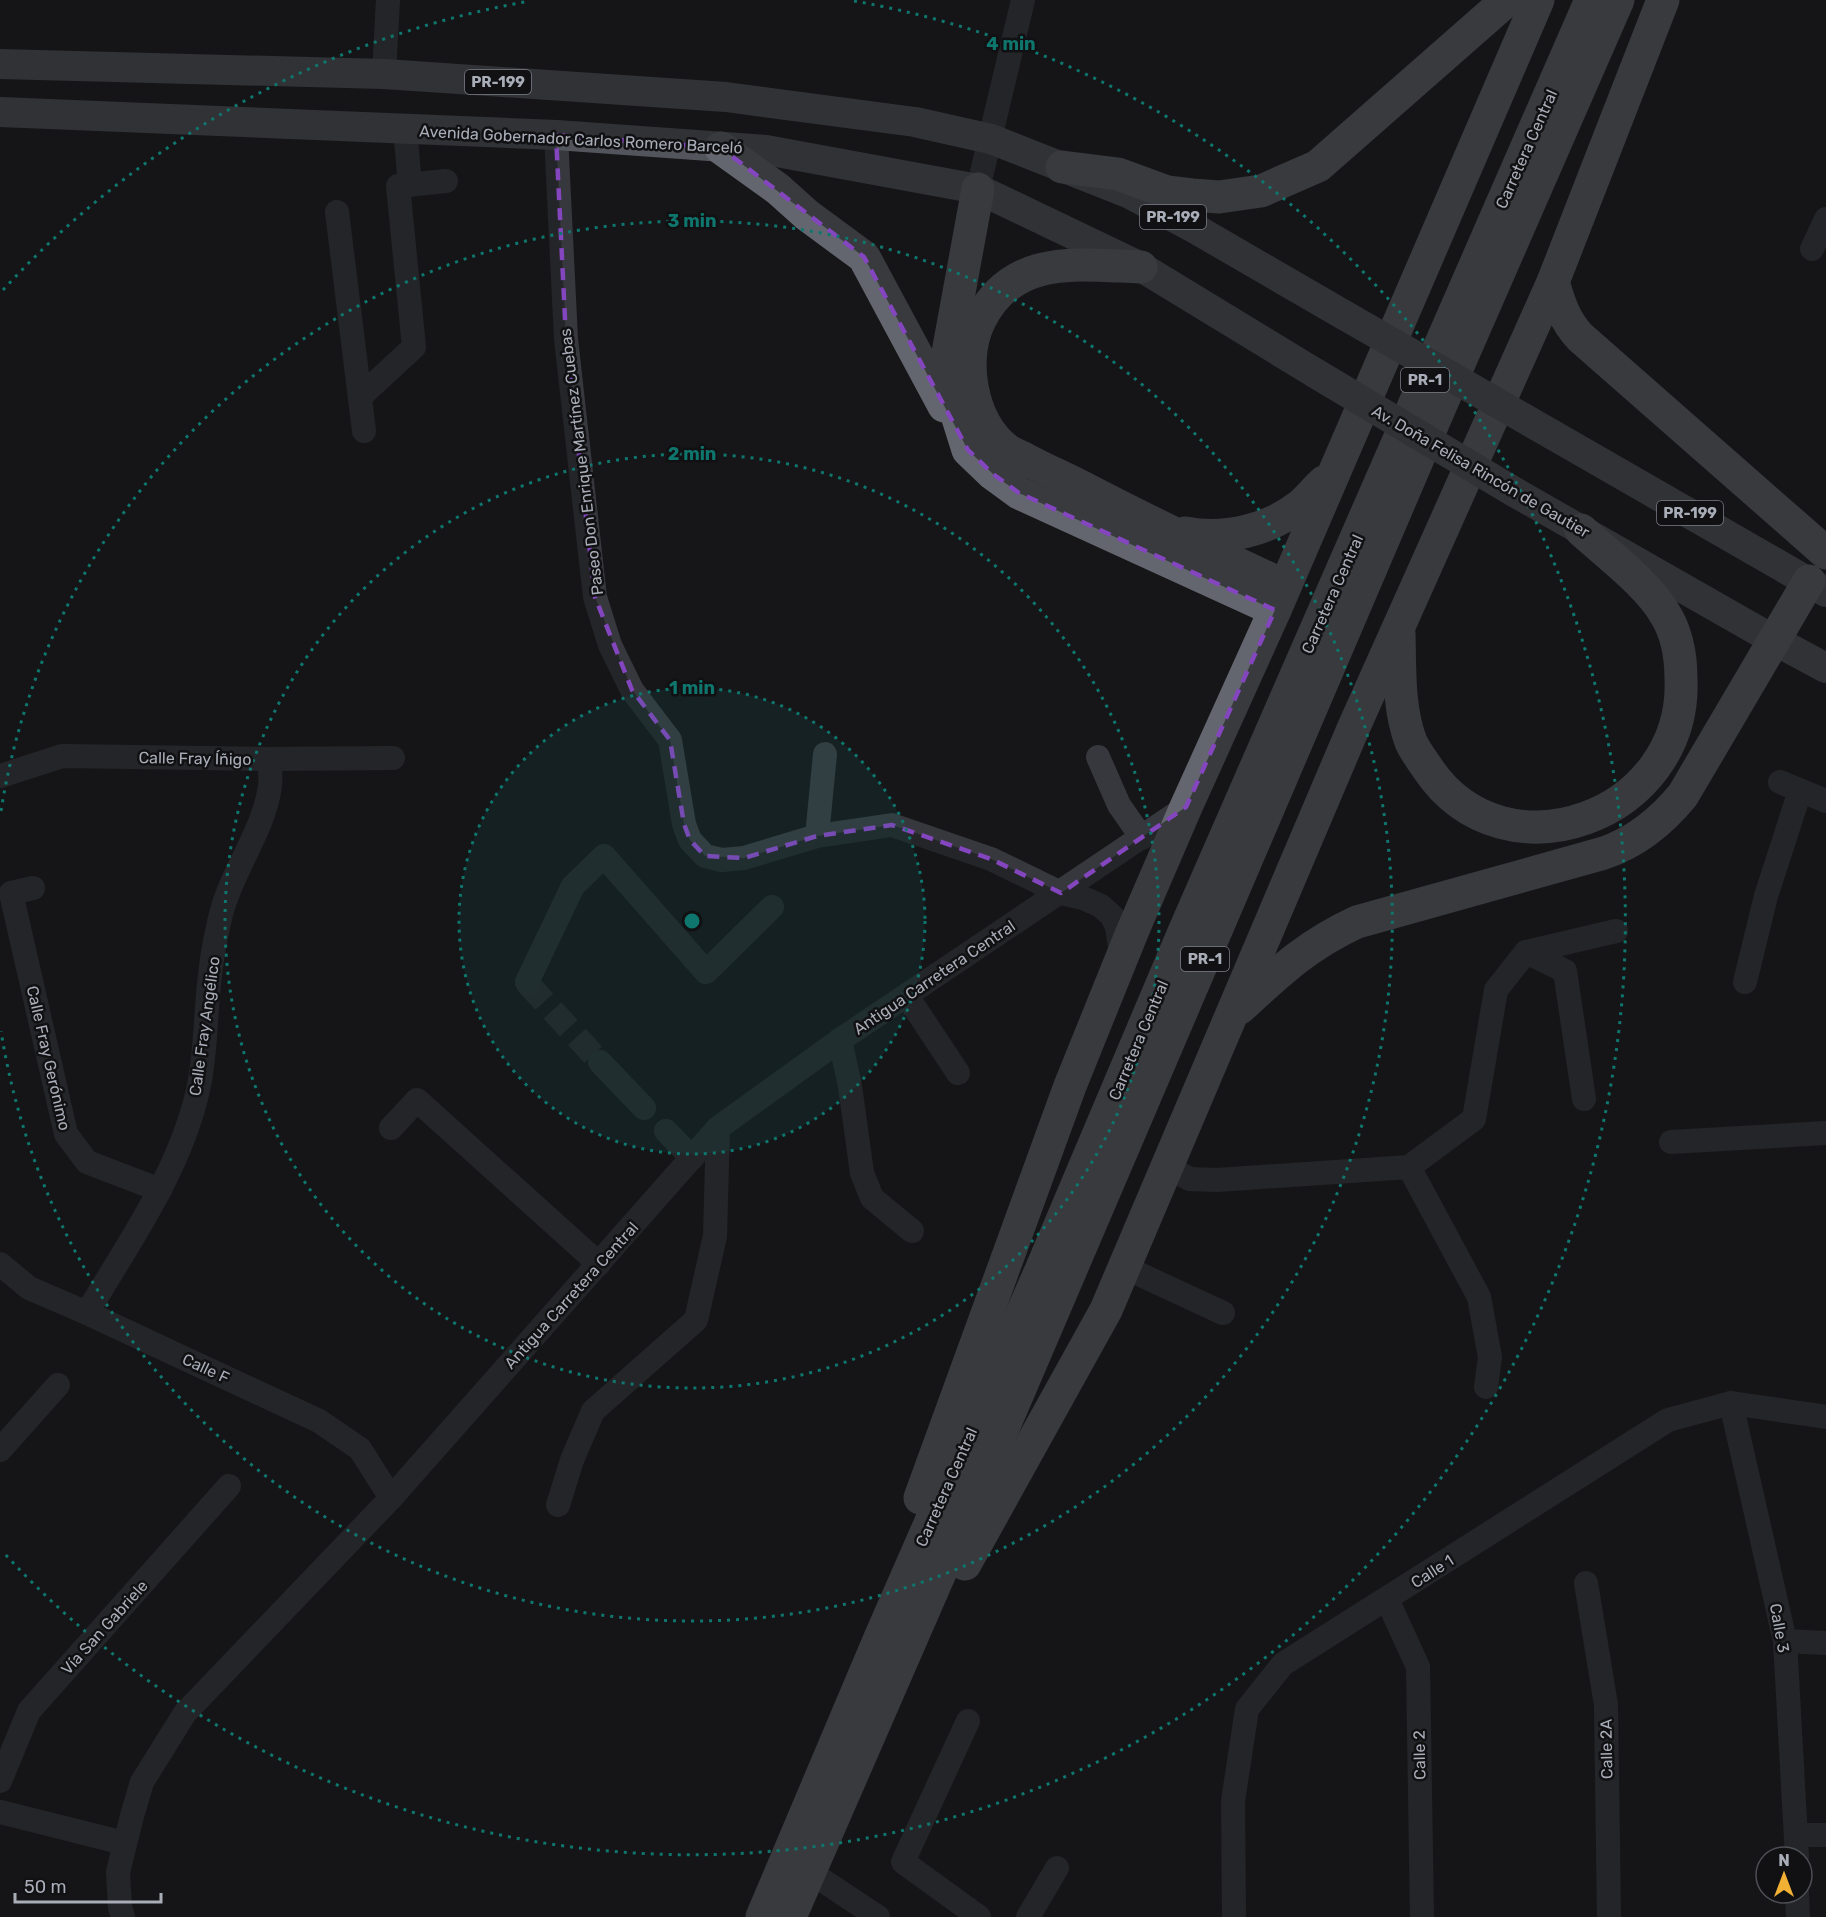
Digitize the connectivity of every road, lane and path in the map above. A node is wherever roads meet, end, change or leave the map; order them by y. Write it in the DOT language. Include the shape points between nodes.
graph roads {
  1 [pos="388,0"];
  2 [pos="1023,0"];
  3 [pos="1507,0"];
  4 [pos="1538,0"];
  5 [pos="1591,0"];
  6 [pos="1618,0"];
  7 [pos="1663,0"];
  8 [pos="0,64"];
  9 [pos="384,74"];
  10 [pos="0,112"];
  11 [pos="405,129"];
  12 [pos="556,135"];
  13 [pos="992,140"];
  14 [pos="721,148"];
  15 [pos="1062,167"];
  16 [pos="446,182"];
  17 [pos="410,185"];
  18 [pos="978,189"];
  19 [pos="337,213"];
  20 [pos="1826,219"];
  21 [pos="1812,249"];
  22 [pos="1141,267"];
  23 [pos="1553,282"];
  24 [pos="360,397"];
  25 [pos="364,431"];
  26 [pos="968,450"];
  27 [pos="1334,472"];
  28 [pos="1164,530"];
  29 [pos="1581,530"];
  30 [pos="1826,553"];
  31 [pos="1817,587"];
  32 [pos="1280,598"];
  33 [pos="1399,626"];
  34 [pos="1774,640"];
  35 [pos="1826,668"];
  36 [pos="825,754"];
  37 [pos="1098,757"];
  38 [pos="393,758"];
  39 [pos="269,759"];
  40 [pos="0,776"];
  41 [pos="1826,801"];
  42 [pos="1186,807"];
  43 [pos="817,837"];
  44 [pos="1142,838"];
  45 [pos="33,888"];
  46 [pos="1060,893"];
  47 [pos="772,907"];
  48 [pos="1616,931"];
  49 [pos="1526,952"];
  50 [pos="1122,959"];
  51 [pos="1745,982"];
  52 [pos="528,984"];
  53 [pos="907,996"];
  54 [pos="1230,1017"];
  55 [pos="840,1040"];
  56 [pos="600,1062"];
  57 [pos="958,1073"];
  58 [pos="1584,1099"];
  59 [pos="644,1108"];
  60 [pos="391,1128"];
  61 [pos="718,1128"];
  62 [pos="666,1131"];
  63 [pos="1826,1133"];
  64 [pos="1671,1142"];
  65 [pos="692,1158"];
  66 [pos="1167,1167"];
  67 [pos="1409,1167"];
  68 [pos="160,1190"];
  69 [pos="912,1231"];
  70 [pos="0,1264"];
  71 [pos="598,1264"];
  72 [pos="1124,1267"];
  73 [pos="87,1313"];
  74 [pos="1223,1313"];
  75 [pos="58,1385"];
  76 [pos="1485,1387"];
  77 [pos="1731,1403"];
  78 [pos="1826,1417"];
  79 [pos="0,1450"];
  80 [pos="229,1486"];
  81 [pos="391,1498"];
  82 [pos="558,1505"];
  83 [pos="1586,1583"];
  84 [pos="1388,1599"];
  85 [pos="914,1633"];
  86 [pos="880,1638"];
  87 [pos="1785,1641"];
  88 [pos="1826,1643"];
  89 [pos="968,1721"];
  90 [pos="0,1781"];
  91 [pos="0,1812"];
  92 [pos="1826,1835"];
  93 [pos="124,1843"];
  94 [pos="1797,1845"];
  95 [pos="1800,1845"];
  96 [pos="1057,1868"];
  97 [pos="810,1872"];
  98 [pos="123,1917"];
  99 [pos="762,1917"];
  100 [pos="790,1917"];
  101 [pos="878,1917"];
  102 [pos="979,1917"];
  103 [pos="1028,1917"];
  104 [pos="1233,1917"];
  105 [pos="1422,1917"];
  106 [pos="1609,1917"];
  1 -- 9 [label="street"];
  2 -- 13 [label="street"];
  3 -- 15 [label="highway" via="1318,166 1261,191 1219,197 1167,192 1118,174"];
  4 -- 27 [label="highway"];
  5 -- 86 [label="highway, Carretera Central / PR-1"];
  6 -- 85 [label="highway, Carretera Central / PR-1" via="1444,396"];
  7 -- 23 [label="highway"];
  8 -- 9 [label="main road, PR-199"];
  9 -- 13 [label="main road, PR-199" via="760,101 915,122"];
  10 -- 11 [label="main road, Avenida Gobernador Carlos Romero Barceló"];
  11 -- 12 [label="main road, Avenida Gobernador Carlos Romero Barceló"];
  11 -- 17 [label="street"];
  12 -- 14 [label="main road, Avenida Gobernador Carlos Romero Barceló"];
  12 -- 43 [label="street, Paseo Don Enrique Martínez Cuebas" via="566,339 594,597 610,645 632,690 670,740 684,824 690,840 705,856 722,860 744,858"];
  13 -- 15 [label="main road, PR-199"];
  13 -- 18 [label="street"];
  14 -- 18 [label="main road, Avenida Gobernador Carlos Romero Barceló" via="824,159"];
  14 -- 26 [label="highway" via="864,257"];
  15 -- 31 [label="main road, PR-199, bridge" via="1128,193 1194,228"];
  16 -- 17 [label="street"];
  17 -- 24 [label="street" via="398,186 414,347"];
  18 -- 22 [label="main road, Avenida Gobernador Carlos Romero Barceló"];
  18 -- 26 [label="highway" via="947,358 952,399"];
  19 -- 24 [label="street"];
  20 -- 21 [label="street"];
  22 -- 28 [label="highway" via="1050,267 1028,272 1002,289 975,329 970,357 972,384 984,422 1006,449"];
  22 -- 29 [label="main road, Av. Doña Felisa Rincón de Gautier, bridge"];
  23 -- 30 [label="highway" via="1561,309 1580,336"];
  23 -- 33 [label="highway"];
  24 -- 25 [label="street"];
  26 -- 32 [label="highway" via="1019,493"];
  27 -- 28 [label="highway" via="1301,505 1262,527 1212,536"];
  27 -- 32 [label="highway"];
  28 -- 32 [label="highway"];
  29 -- 33 [label="highway" via="1659,604 1673,633 1681,669 1678,719 1662,760 1631,794 1602,813 1549,826 1515,824 1481,814 1443,788 1418,755 1409,734 1402,695"];
  29 -- 34 [label="main road, Av. Doña Felisa Rincón de Gautier"];
  31 -- 34 [label="highway"];
  32 -- 42 [label="highway"];
  33 -- 54 [label="highway"];
  34 -- 35 [label="main road, Av. Doña Felisa Rincón de Gautier"];
  34 -- 54 [label="highway" via="1683,795 1641,835 1604,853 1357,922 1299,954"];
  36 -- 43 [label="street"];
  37 -- 44 [label="street" via="1119,806"];
  38 -- 39 [label="street, Calle Fray Íñigo"];
  39 -- 40 [label="street, Calle Fray Íñigo" via="62,756"];
  39 -- 68 [label="street, Calle Fray Angélico" via="270,786 262,817 222,911 211,967 198,1089"];
  41 -- 51 [label="street" via="1790,787"];
  42 -- 44 [label="street, Antigua Carretera Central"];
  42 -- 50 [label="highway"];
  43 -- 46 [label="street, Paseo Don Enrique Martínez Cuebas" via="892,825 991,859"];
  44 -- 46 [label="street, Antigua Carretera Central"];
  45 -- 68 [label="street, Calle Fray Gerónimo" via="11,893 66,1134 87,1162"];
  46 -- 50 [label="street, Paseo Don Enrique Martínez Cuebas" via="1083,898 1112,916"];
  46 -- 53 [label="street, Antigua Carretera Central"];
  47 -- 52 [label="street" via="706,972 604,856 573,886"];
  48 -- 49 [label="street"];
  49 -- 58 [label="street" via="1565,971"];
  49 -- 67 [label="street" via="1496,990 1474,1119"];
  50 -- 86 [label="highway" via="1066,1096 898,1559"];
  53 -- 55 [label="street, Antigua Carretera Central"];
  53 -- 57 [label="street"];
  54 -- 66 [label="highway"];
  55 -- 61 [label="street, Antigua Carretera Central"];
  55 -- 69 [label="street" via="862,1173 872,1198"];
  56 -- 59 [label="street"];
  60 -- 71 [label="street" via="417,1100"];
  61 -- 65 [label="street, Antigua Carretera Central"];
  61 -- 82 [label="street" via="715,1236 696,1320 593,1411"];
  62 -- 65 [label="street"];
  63 -- 64 [label="street"];
  65 -- 71 [label="street, Antigua Carretera Central"];
  66 -- 67 [label="street" via="1190,1179 1217,1180"];
  66 -- 72 [label="highway"];
  67 -- 76 [label="street" via="1479,1297 1490,1358"];
  68 -- 73 [label="street, Calle Fray Angélico"];
  70 -- 73 [label="street, Calle F" via="28,1288"];
  71 -- 81 [label="street, Antigua Carretera Central"];
  72 -- 74 [label="street"];
  72 -- 85 [label="highway" via="1106,1310 964,1566"];
  73 -- 81 [label="street, Calle F" via="319,1421 360,1449"];
  75 -- 79 [label="street"];
  77 -- 78 [label="street, Calle 1"];
  77 -- 84 [label="street, Calle 1" via="1668,1420"];
  77 -- 87 [label="street, Calle 3"];
  80 -- 90 [label="street, Vía San Gabriele" via="30,1711"];
  81 -- 93 [label="street, Antigua Carretera Central" via="185,1713 142,1782"];
  83 -- 106 [label="street, Calle 2A" via="1606,1705"];
  84 -- 104 [label="street, Calle 1" via="1283,1664 1247,1709 1233,1801"];
  84 -- 105 [label="street, Calle 2" via="1418,1667"];
  85 -- 97 [label="highway, Carretera Central / PR-1"];
  86 -- 99 [label="highway, Carretera Central / PR-1"];
  87 -- 88 [label="street"];
  87 -- 94 [label="street, Calle 3"];
  89 -- 102 [label="street" via="903,1862"];
  91 -- 93 [label="street"];
  92 -- 95 [label="street"];
  93 -- 98 [label="street, Antigua Carretera Central" via="118,1872"];
  96 -- 103 [label="street"];
  97 -- 100 [label="highway, Carretera Central / PR-1"];
  97 -- 101 [label="street"];
}
